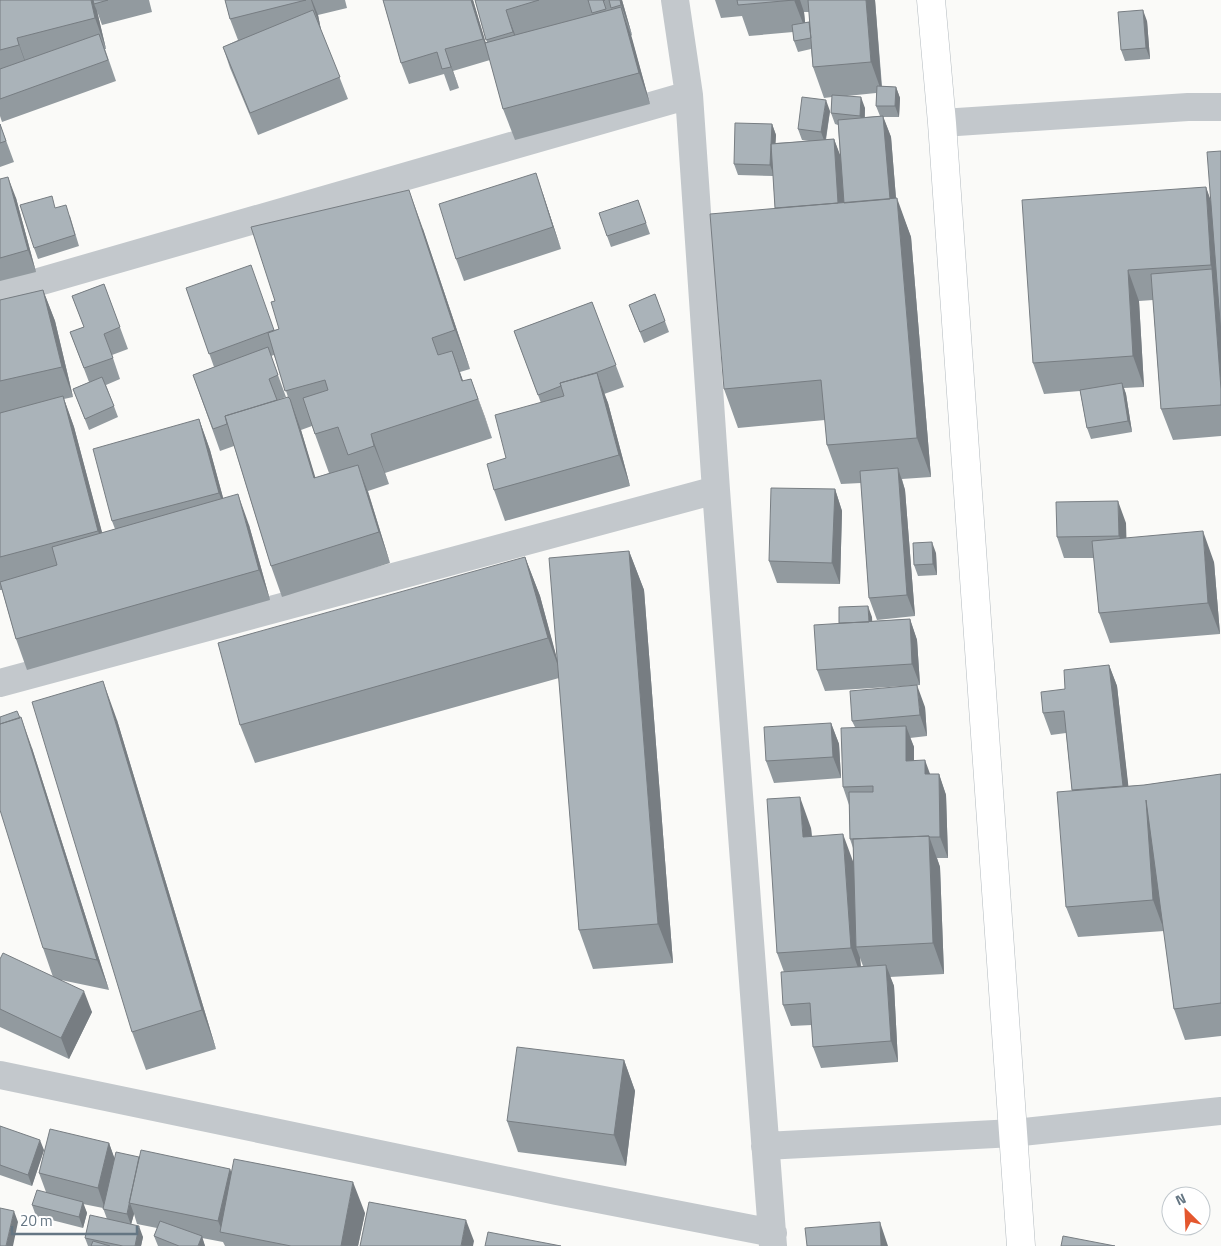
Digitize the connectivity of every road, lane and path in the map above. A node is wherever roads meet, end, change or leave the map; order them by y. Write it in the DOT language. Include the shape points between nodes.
graph roads {
  1 [pos="675,0"];
  2 [pos="931,0"];
  3 [pos="689,94"];
  4 [pos="1221,107"];
  5 [pos="942,123"];
  6 [pos="0,293"];
  7 [pos="716,490"];
  8 [pos="0,683"];
  9 [pos="0,1075"];
  10 [pos="1221,1111"];
  11 [pos="1014,1133"];
  12 [pos="766,1146"];
  13 [pos="773,1240"];
  14 [pos="1022,1246"];
  1 -- 3 [label="street"];
  2 -- 5 [label="street"];
  3 -- 6 [label="street"];
  3 -- 7 [label="street"];
  4 -- 5 [label="street"];
  5 -- 11 [label="street"];
  7 -- 8 [label="street"];
  7 -- 12 [label="street"];
  9 -- 13 [label="street" via="556,1190"];
  10 -- 11 [label="street"];
  11 -- 12 [label="street"];
  11 -- 14 [label="street"];
  12 -- 13 [label="street"];
}
